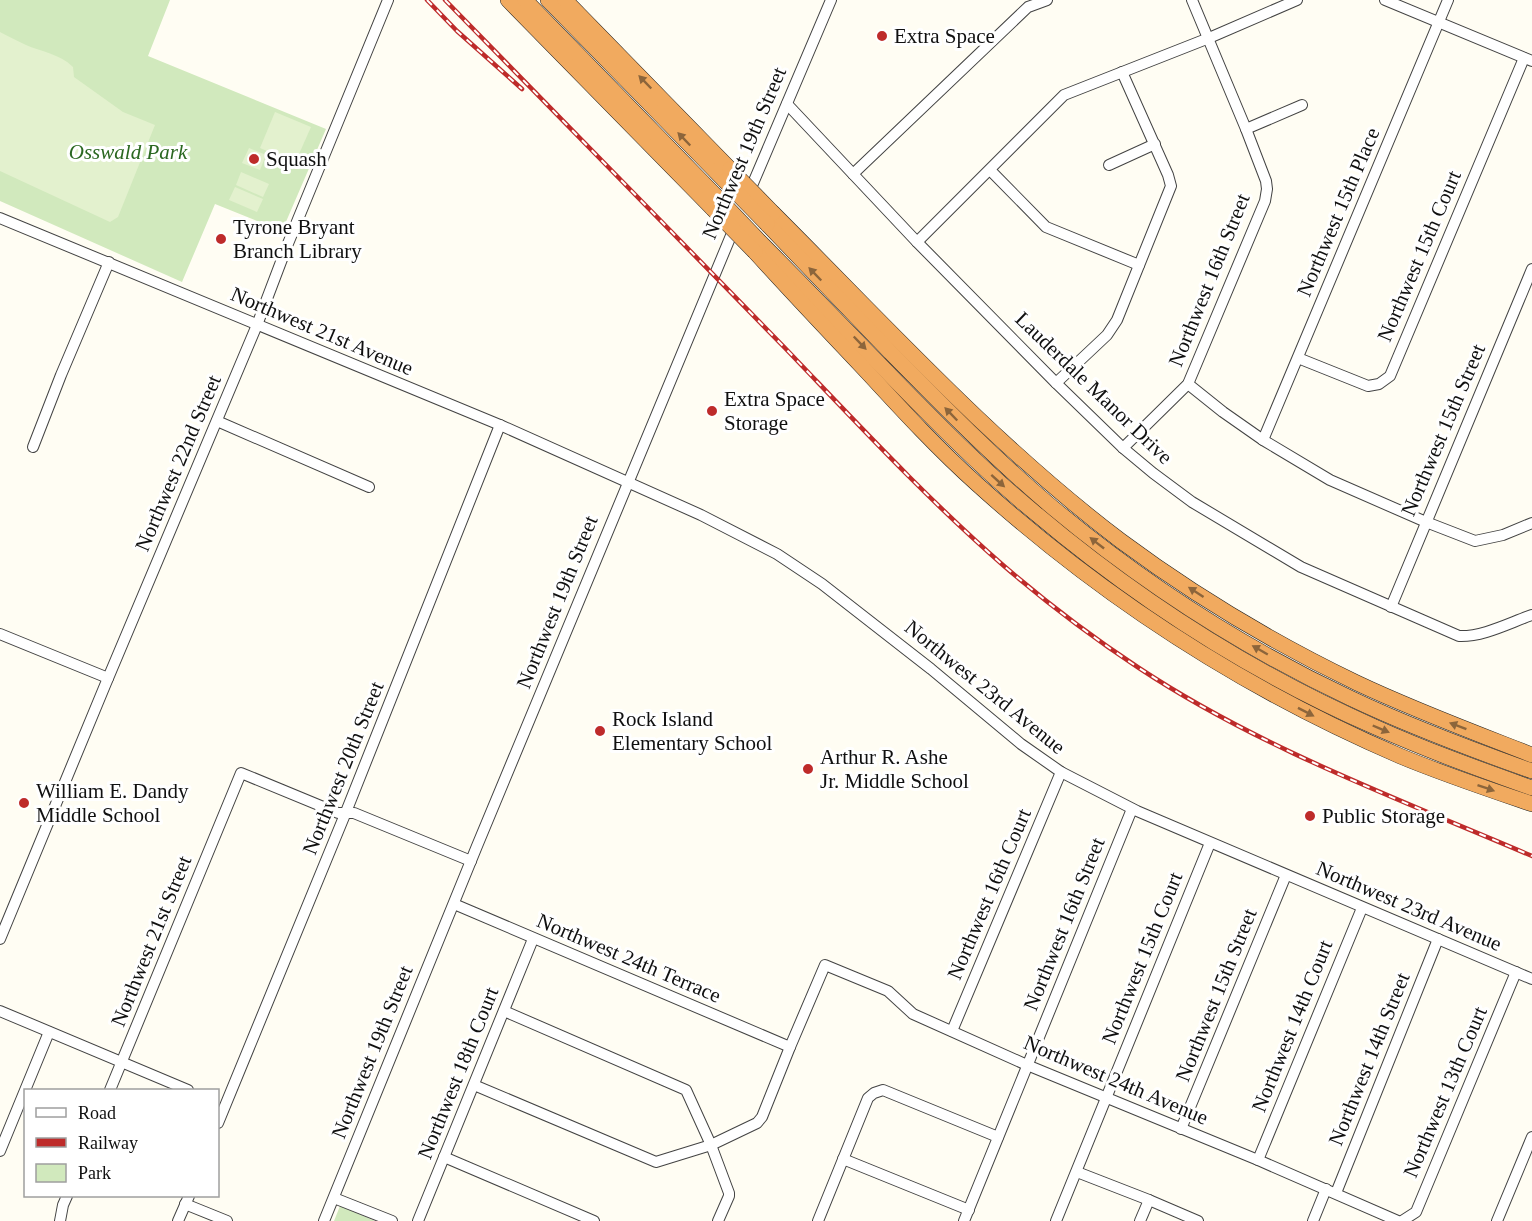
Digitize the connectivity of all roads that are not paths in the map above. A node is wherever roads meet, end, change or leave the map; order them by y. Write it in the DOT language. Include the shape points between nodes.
graph roads {
  1 [pos="388,0"];
  2 [pos="508,0"];
  3 [pos="525,0"];
  4 [pos="548,0"];
  5 [pos="566,0"];
  6 [pos="831,0"];
  7 [pos="1047,0"];
  8 [pos="1192,0"];
  9 [pos="1296,0"];
  10 [pos="1385,0"];
  11 [pos="1448,0"];
  12 [pos="1026,4"];
  13 [pos="1439,22"];
  14 [pos="1209,38"];
  15 [pos="1528,60"];
  16 [pos="1122,72"];
  17 [pos="787,104"];
  18 [pos="1302,105"];
  19 [pos="1246,129"];
  20 [pos="1155,144"];
  21 [pos="1109,165"];
  22 [pos="990,170"];
  23 [pos="853,174"];
  24 [pos="728,175"];
  25 [pos="715,204"];
  26 [pos="0,218"];
  27 [pos="770,218"];
  28 [pos="917,242"];
  29 [pos="757,247"];
  30 [pos="109,262"];
  31 [pos="1139,265"];
  32 [pos="1532,269"];
  33 [pos="257,326"];
  34 [pos="1298,358"];
  35 [pos="1056,383"];
  36 [pos="1188,384"];
  37 [pos="217,421"];
  38 [pos="500,425"];
  39 [pos="1263,440"];
  40 [pos="33,447"];
  41 [pos="1123,448"];
  42 [pos="627,482"];
  43 [pos="369,487"];
  44 [pos="1426,522"];
  45 [pos="1532,523"];
  46 [pos="1113,594"];
  47 [pos="1391,607"];
  48 [pos="1532,615"];
  49 [pos="1245,624"];
  50 [pos="0,634"];
  51 [pos="1217,644"];
  52 [pos="108,678"];
  53 [pos="1348,697"];
  54 [pos="1532,755"];
  55 [pos="1532,771"];
  56 [pos="1062,772"];
  57 [pos="1532,788"];
  58 [pos="1532,804"];
  59 [pos="1132,809"];
  60 [pos="346,812"];
  61 [pos="1210,843"];
  62 [pos="471,861"];
  63 [pos="1286,875"];
  64 [pos="453,904"];
  65 [pos="1362,908"];
  66 [pos="0,939"];
  67 [pos="533,939"];
  68 [pos="1438,939"];
  69 [pos="1516,972"];
  70 [pos="1532,979"];
  71 [pos="0,1011"];
  72 [pos="504,1011"];
  73 [pos="952,1031"];
  74 [pos="49,1032"];
  75 [pos="790,1047"];
  76 [pos="122,1062"];
  77 [pos="1028,1065"];
  78 [pos="474,1085"];
  79 [pos="166,1086"];
  80 [pos="26,1089"];
  81 [pos="110,1089"];
  82 [pos="182,1089"];
  83 [pos="24,1093"];
  84 [pos="1106,1097"];
  85 [pos="221,1105"];
  86 [pos="1181,1129"];
  87 [pos="998,1137"];
  88 [pos="1532,1137"];
  89 [pos="711,1145"];
  90 [pos="0,1151"];
  91 [pos="444,1157"];
  92 [pos="843,1158"];
  93 [pos="1258,1160"];
  94 [pos="1077,1172"];
  95 [pos="1331,1191"];
  96 [pos="67,1197"];
  97 [pos="334,1198"];
  98 [pos="187,1200"];
  99 [pos="1149,1200"];
  100 [pos="969,1210"];
  101 [pos="60,1221"];
  102 [pos="178,1221"];
  103 [pos="227,1221"];
  104 [pos="324,1221"];
  105 [pos="392,1221"];
  106 [pos="418,1221"];
  107 [pos="594,1221"];
  108 [pos="718,1221"];
  109 [pos="818,1221"];
  110 [pos="964,1221"];
  111 [pos="1056,1221"];
  112 [pos="1140,1221"];
  113 [pos="1198,1221"];
  114 [pos="1312,1221"];
  115 [pos="1400,1221"];
  116 [pos="1497,1221"];
  1 -- 33 [label="street, Northwest 22nd Street"];
  2 -- 25 [label="highway"];
  3 -- 25 [label="highway"];
  24 -- 4 [label="highway, one-way"];
  24 -- 5 [label="highway, one-way"];
  6 -- 17 [label="street, Northwest 19th Street"];
  7 -- 12 [label="street"];
  8 -- 14 [label="street, Northwest 16th Street"];
  9 -- 14 [label="street"];
  10 -- 13 [label="street"];
  11 -- 13 [label="street, Northwest 15th Place"];
  12 -- 23 [label="street"];
  13 -- 15 [label="street"];
  13 -- 34 [label="street, Northwest 15th Place"];
  14 -- 16 [label="street"];
  14 -- 19 [label="street, Northwest 16th Street"];
  15 -- 34 [label="street, Northwest 15th Court" via="1390,376 1368,386"];
  16 -- 20 [label="street"];
  16 -- 22 [label="street" via="1064,95"];
  17 -- 23 [label="street, Lauderdale Manor Drive"];
  17 -- 42 [label="street, Northwest 19th Street"];
  18 -- 19 [label="street"];
  19 -- 36 [label="street, Northwest 16th Street" via="1266,180 1265,201"];
  20 -- 21 [label="street"];
  20 -- 31 [label="street" via="1171,186"];
  22 -- 28 [label="street"];
  22 -- 31 [label="street" via="1046,227"];
  23 -- 28 [label="street, Lauderdale Manor Drive"];
  24 -- 27 [label="highway, bridge"];
  25 -- 29 [label="highway, bridge"];
  26 -- 30 [label="street, Northwest 21st Avenue"];
  49 -- 27 [label="highway, one-way" via="1142,556 1044,478"];
  53 -- 27 [label="highway, one-way" via="1208,620 1072,523 959,422"];
  28 -- 35 [label="street, Lauderdale Manor Drive"];
  29 -- 46 [label="highway" via="956,464 1034,533"];
  29 -- 51 [label="highway, one-way" via="1033,512 1092,559"];
  30 -- 33 [label="street, Northwest 21st Avenue"];
  30 -- 40 [label="street"];
  31 -- 35 [label="street" via="1107,335"];
  32 -- 44 [label="street, Northwest 15th Street"];
  33 -- 37 [label="street, Northwest 22nd Street"];
  33 -- 38 [label="street, Northwest 21st Avenue"];
  34 -- 39 [label="street, Northwest 15th Place"];
  35 -- 41 [label="street, Lauderdale Manor Drive"];
  36 -- 39 [label="street"];
  36 -- 41 [label="street, Northwest 16th Street"];
  37 -- 43 [label="street"];
  37 -- 52 [label="street, Northwest 22nd Street"];
  38 -- 42 [label="street, Northwest 21st Avenue"];
  38 -- 60 [label="street, Northwest 20th Street"];
  39 -- 44 [label="street" via="1330,480"];
  41 -- 47 [label="street, Lauderdale Manor Drive" via="1192,502 1301,567"];
  42 -- 56 [label="street, Northwest 23rd Avenue" via="777,554 822,584 1021,744"];
  42 -- 62 [label="street, Northwest 19th Street"];
  44 -- 45 [label="street" via="1475,541"];
  44 -- 47 [label="street, Northwest 15th Street"];
  46 -- 51 [label="highway"];
  46 -- 58 [label="highway, one-way" via="1220,664 1309,713 1418,763"];
  47 -- 48 [label="street, Lauderdale Manor Drive" via="1459,636 1483,633"];
  49 -- 53 [label="highway"];
  54 -- 49 [label="highway, one-way" via="1379,693"];
  50 -- 52 [label="street"];
  51 -- 57 [label="highway, one-way" via="1373,726"];
  52 -- 66 [label="street, Northwest 22nd Street"];
  53 -- 55 [label="highway" via="1434,735"];
  56 -- 59 [label="street, Northwest 23rd Avenue"];
  56 -- 73 [label="street, Northwest 16th Court"];
  59 -- 61 [label="street, Northwest 23rd Avenue"];
  59 -- 77 [label="street, Northwest 16th Street"];
  60 -- 62 [label="street"];
  60 -- 76 [label="street, Northwest 21st Street" via="338,813 241,773"];
  60 -- 85 [label="street, Northwest 20th Street"];
  61 -- 63 [label="street, Northwest 23rd Avenue"];
  61 -- 84 [label="street, Northwest 15th Court"];
  62 -- 64 [label="street, Northwest 19th Street"];
  63 -- 65 [label="street, Northwest 23rd Avenue"];
  63 -- 86 [label="street, Northwest 15th Street"];
  64 -- 67 [label="street, Northwest 24th Terrace"];
  64 -- 97 [label="street, Northwest 19th Street"];
  65 -- 68 [label="street, Northwest 23rd Avenue"];
  65 -- 93 [label="street, Northwest 14th Court"];
  67 -- 72 [label="street, Northwest 18th Court"];
  67 -- 75 [label="street, Northwest 24th Terrace"];
  68 -- 69 [label="street, Northwest 23rd Avenue"];
  68 -- 95 [label="street, Northwest 14th Street"];
  69 -- 70 [label="street, Northwest 23rd Avenue"];
  69 -- 115 [label="street, Northwest 13th Court" via="1416,1212"];
  71 -- 74 [label="street"];
  72 -- 78 [label="street, Northwest 18th Court"];
  72 -- 89 [label="street" via="686,1090"];
  73 -- 75 [label="street, Northwest 24th Avenue" via="913,1014 888,991 825,965"];
  73 -- 77 [label="street, Northwest 24th Avenue"];
  74 -- 76 [label="street"];
  74 -- 80 [label="street"];
  75 -- 89 [label="street" via="762,1117"];
  76 -- 79 [label="street"];
  76 -- 81 [label="street, Northwest 21st Street"];
  77 -- 84 [label="street, Northwest 24th Avenue"];
  77 -- 87 [label="street, Northwest 16th Street"];
  78 -- 89 [label="street" via="656,1162"];
  78 -- 91 [label="street, Northwest 18th Court"];
  79 -- 82 [label="street"];
  83 -- 90 [label="street"];
  84 -- 86 [label="street, Northwest 24th Avenue"];
  84 -- 94 [label="street, Northwest 15th Court"];
  86 -- 93 [label="street, Northwest 24th Avenue"];
  87 -- 92 [label="street" via="883,1090 868,1098"];
  87 -- 100 [label="street, Northwest 16th Street"];
  88 -- 116 [label="street"];
  89 -- 108 [label="street" via="729,1193"];
  91 -- 106 [label="street, Northwest 18th Court"];
  91 -- 107 [label="street"];
  92 -- 100 [label="street"];
  92 -- 109 [label="street"];
  93 -- 95 [label="street, Northwest 24th Avenue"];
  94 -- 99 [label="street"];
  94 -- 111 [label="street, Northwest 15th Court"];
  95 -- 114 [label="street, Northwest 14th Street"];
  95 -- 115 [label="street, Northwest 24th Avenue"];
  96 -- 101 [label="street"];
  97 -- 104 [label="street, Northwest 19th Street"];
  97 -- 105 [label="street"];
  98 -- 102 [label="street"];
  98 -- 103 [label="street"];
  99 -- 112 [label="street"];
  99 -- 113 [label="street"];
  100 -- 110 [label="street, Northwest 16th Street"];
}
